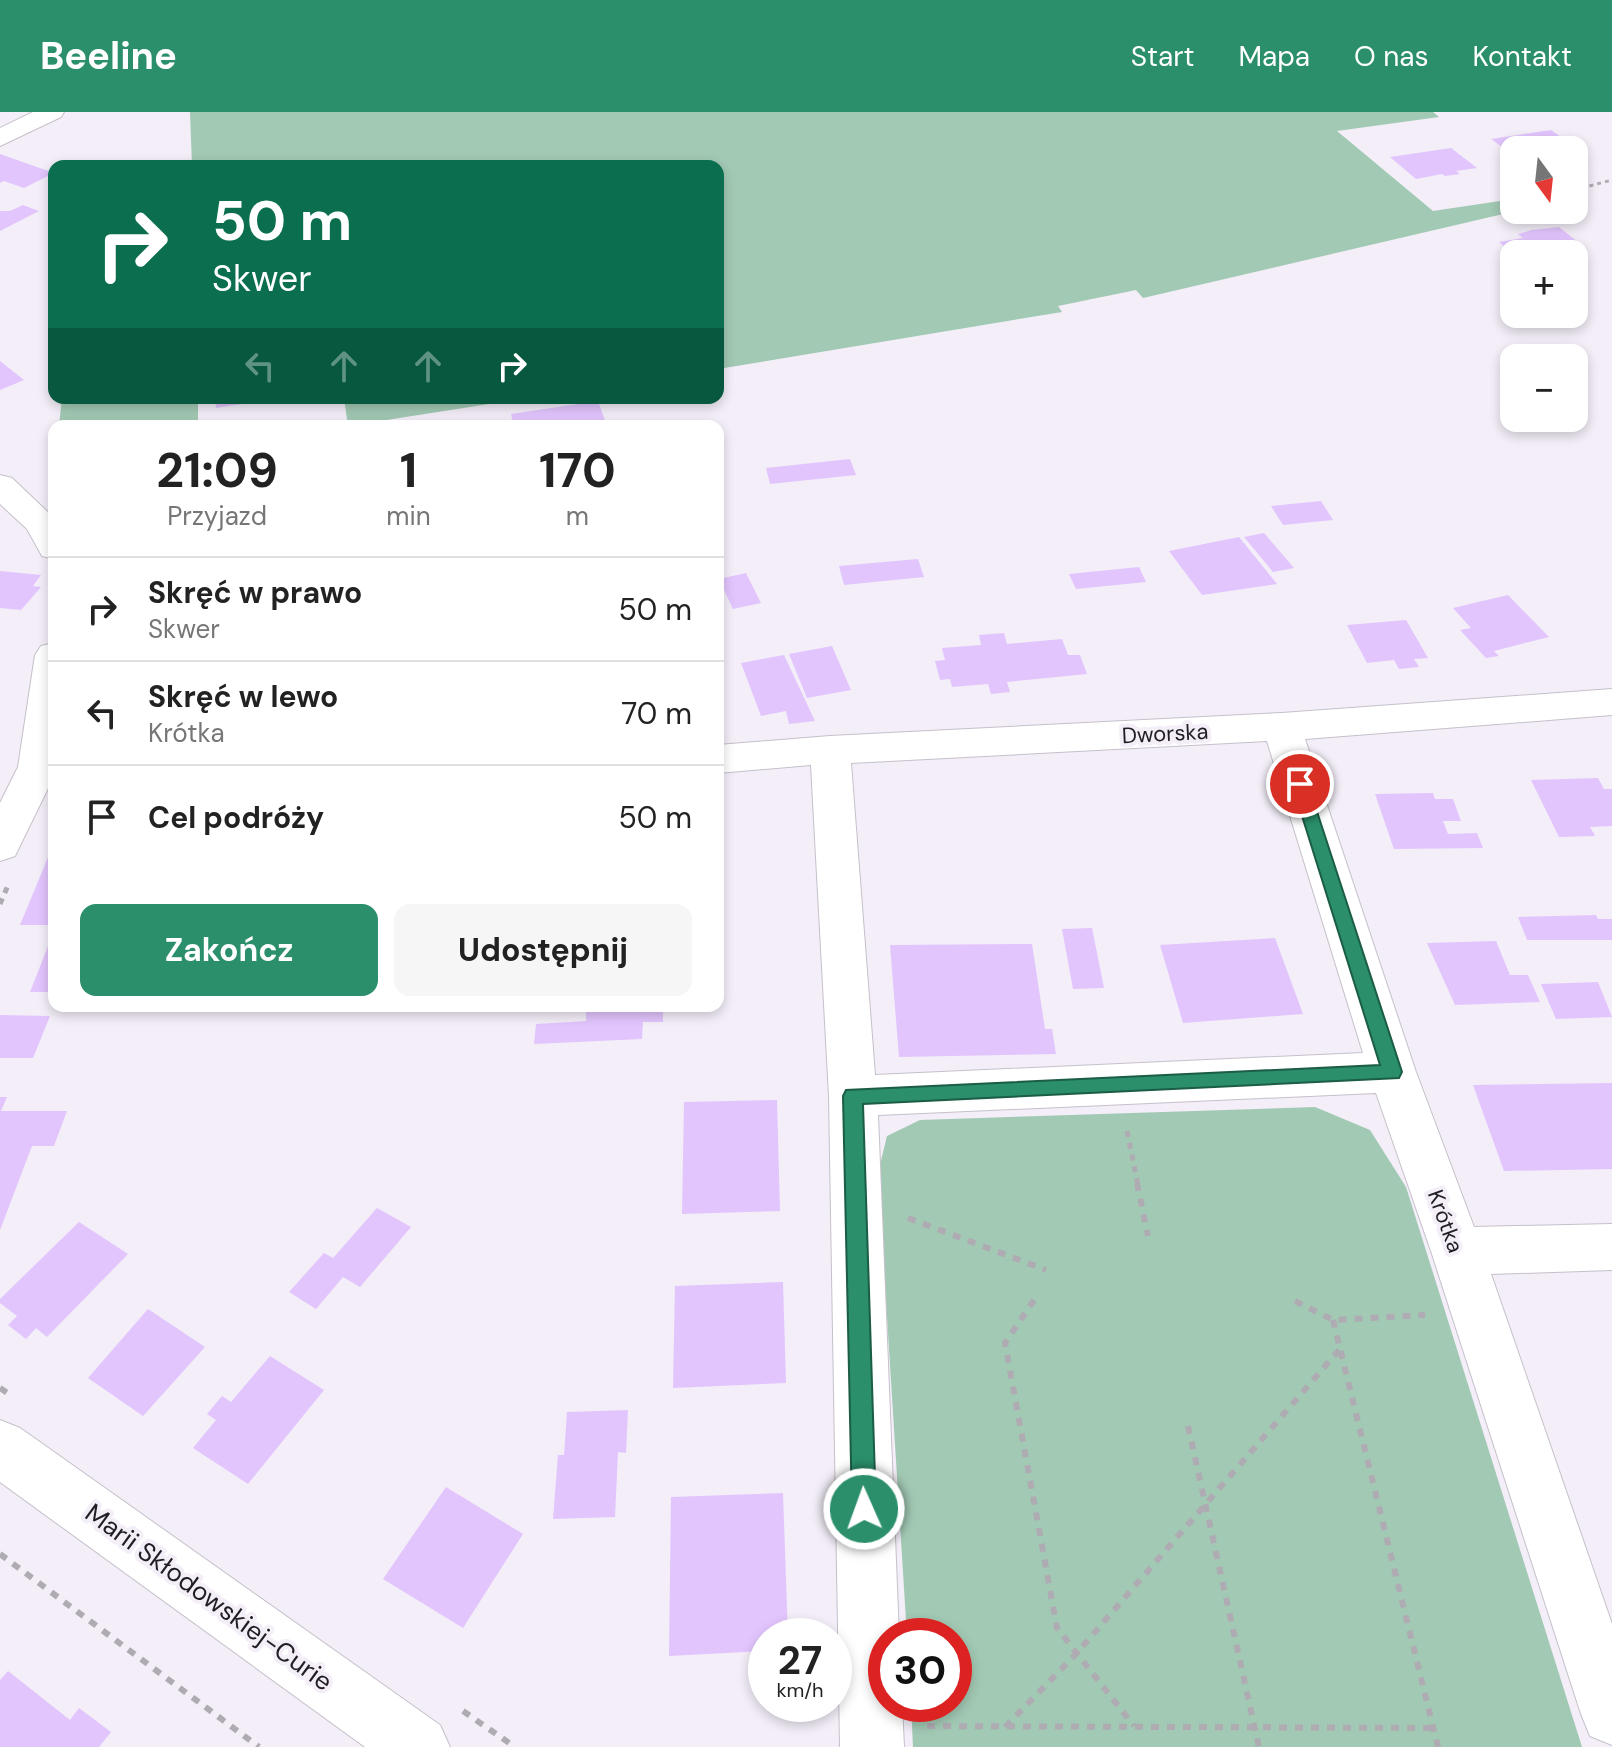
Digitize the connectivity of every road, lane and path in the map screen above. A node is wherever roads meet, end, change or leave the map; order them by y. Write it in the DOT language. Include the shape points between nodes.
graph roads {
  1 [pos="52,112"];
  2 [pos="0,138"];
  3 [pos="1612,180"];
  4 [pos="1588,186"];
  5 [pos="0,485"];
  6 [pos="48,537"];
  7 [pos="48,697"];
  8 [pos="1612,702"];
  9 [pos="1282,727"];
  10 [pos="830,750"];
  11 [pos="724,759"];
  12 [pos="26,793"];
  13 [pos="0,845"];
  14 [pos="1392,1072"];
  15 [pos="1118,1084"];
  16 [pos="853,1096"];
  17 [pos="856,1198"];
  18 [pos="1148,1236"];
  19 [pos="1612,1247"];
  20 [pos="1457,1251"];
  21 [pos="1046,1270"];
  22 [pos="1034,1300"];
  23 [pos="1295,1301"];
  24 [pos="1477,1313"];
  25 [pos="1333,1320"];
  26 [pos="1340,1349"];
  27 [pos="1188,1426"];
  28 [pos="0,1448"];
  29 [pos="1205,1505"];
  30 [pos="0,1554"];
  31 [pos="1075,1655"];
  32 [pos="1612,1714"];
  33 [pos="1005,1727"];
  34 [pos="1134,1727"];
  35 [pos="1255,1728"];
  36 [pos="1434,1728"];
  37 [pos="871,1736"];
  38 [pos="259,1747"];
  39 [pos="418,1747"];
  40 [pos="1259,1747"];
  41 [pos="1438,1747"];
  1 -- 2 [label="street"];
  3 -- 4 [label="path"];
  5 -- 6 [label="street"];
  7 -- 12 [label="street" via="38,767"];
  8 -- 9 [label="street, Dworska"];
  9 -- 10 [label="street, Dworska"];
  9 -- 14 [label="street, Krótka"];
  10 -- 11 [label="street, Dworska"];
  10 -- 16 [label="street"];
  12 -- 13 [label="street"];
  14 -- 15 [label="street"];
  14 -- 20 [label="street, Krótka"];
  15 -- 16 [label="street"];
  15 -- 18 [label="path"];
  16 -- 17 [label="street"];
  17 -- 21 [label="path"];
  17 -- 37 [label="street"];
  19 -- 20 [label="street"];
  20 -- 24 [label="street, Krótka"];
  22 -- 31 [label="path" via="1005,1343 1057,1628"];
  23 -- 25 [label="path"];
  24 -- 25 [label="path"];
  24 -- 32 [label="street, Krótka"];
  25 -- 26 [label="path"];
  26 -- 29 [label="path"];
  26 -- 36 [label="path"];
  27 -- 29 [label="path"];
  28 -- 39 [label="street, Marii Skłodowskiej-Curie"];
  29 -- 31 [label="path"];
  29 -- 35 [label="path"];
  30 -- 38 [label="path"];
  31 -- 33 [label="path"];
  31 -- 34 [label="path"];
  33 -- 34 [label="path"];
  33 -- 37 [label="path"];
  34 -- 35 [label="path"];
  35 -- 36 [label="path"];
  35 -- 40 [label="path"];
  36 -- 41 [label="path"];
}
